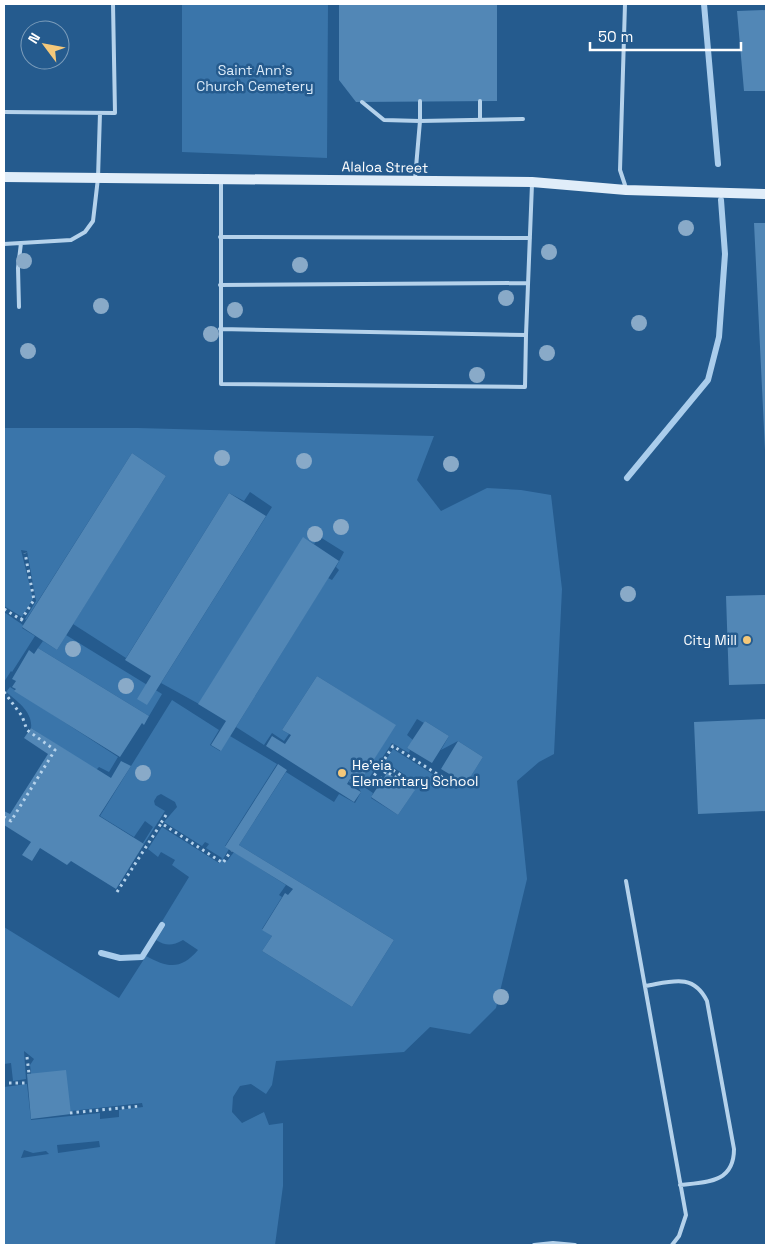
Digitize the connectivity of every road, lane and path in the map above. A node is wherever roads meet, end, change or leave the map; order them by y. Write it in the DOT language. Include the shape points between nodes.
graph roads {
  1 [pos="113,4"];
  2 [pos="625,4"];
  3 [pos="480,101"];
  4 [pos="362,102"];
  5 [pos="420,102"];
  6 [pos="4,112"];
  7 [pos="100,112"];
  8 [pos="523,119"];
  9 [pos="480,120"];
  10 [pos="420,121"];
  11 [pos="4,178"];
  12 [pos="98,178"];
  13 [pos="221,178"];
  14 [pos="415,181"];
  15 [pos="532,182"];
  16 [pos="626,190"];
  17 [pos="766,194"];
  18 [pos="220,238"];
  19 [pos="530,238"];
  20 [pos="21,242"];
  21 [pos="4,244"];
  22 [pos="528,283"];
  23 [pos="220,285"];
  24 [pos="19,308"];
  25 [pos="220,330"];
  26 [pos="526,335"];
  27 [pos="25,553"];
  28 [pos="4,609"];
  29 [pos="21,620"];
  30 [pos="25,622"];
  31 [pos="4,692"];
  32 [pos="382,763"];
  33 [pos="351,777"];
  34 [pos="382,778"];
  35 [pos="456,786"];
  36 [pos="166,815"];
  37 [pos="4,817"];
  38 [pos="161,823"];
  39 [pos="231,850"];
  40 [pos="626,881"];
  41 [pos="117,892"];
  42 [pos="645,986"];
  43 [pos="27,1057"];
  44 [pos="29,1074"];
  45 [pos="27,1082"];
  46 [pos="9,1083"];
  47 [pos="141,1106"];
  48 [pos="70,1113"];
  49 [pos="680,1185"];
  50 [pos="534,1245"];
  51 [pos="575,1245"];
  52 [pos="672,1245"];
  1 -- 7 [label="lane" via="114,113"];
  2 -- 16 [label="lane" via="620,170"];
  3 -- 9 [label="lane"];
  4 -- 10 [label="lane" via="384,120"];
  5 -- 10 [label="lane"];
  6 -- 7 [label="lane"];
  7 -- 12 [label="lane"];
  8 -- 9 [label="lane"];
  9 -- 10 [label="lane"];
  10 -- 14 [label="lane"];
  11 -- 12 [label="street, Alaloa Street"];
  12 -- 13 [label="street, Alaloa Street"];
  12 -- 20 [label="lane" via="93,222 85,232 71,240"];
  13 -- 14 [label="street, Alaloa Street"];
  13 -- 18 [label="lane"];
  14 -- 15 [label="street, Alaloa Street"];
  15 -- 16 [label="street, Alaloa Street"];
  15 -- 19 [label="lane"];
  16 -- 17 [label="street, Alaloa Street"];
  18 -- 19 [label="lane"];
  18 -- 23 [label="lane"];
  19 -- 22 [label="lane"];
  20 -- 21 [label="lane"];
  20 -- 24 [label="lane"];
  22 -- 23 [label="lane"];
  22 -- 26 [label="lane"];
  23 -- 25 [label="lane"];
  25 -- 26 [label="lane"];
  25 -- 26 [label="lane" via="221,384 525,386"];
  27 -- 29 [label="path" via="34,600"];
  28 -- 29 [label="path"];
  29 -- 30 [label="path"];
  31 -- 37 [label="path" via="22,716 27,730 55,750 11,821"];
  32 -- 33 [label="path" via="367,787"];
  32 -- 34 [label="path" via="402,776 400,780 386,771"];
  32 -- 35 [label="path" via="393,746"];
  36 -- 38 [label="path"];
  38 -- 39 [label="path" via="223,863"];
  38 -- 41 [label="path"];
  40 -- 42 [label="lane"];
  42 -- 49 [label="lane"];
  42 -- 49 [label="lane" via="684,981 696,986 704,995 734,1149 730,1167 721,1178"];
  43 -- 44 [label="path"];
  45 -- 46 [label="path"];
  47 -- 48 [label="path"];
  49 -- 52 [label="lane" via="686,1215 679,1236"];
  50 -- 51 [label="lane"];
}
